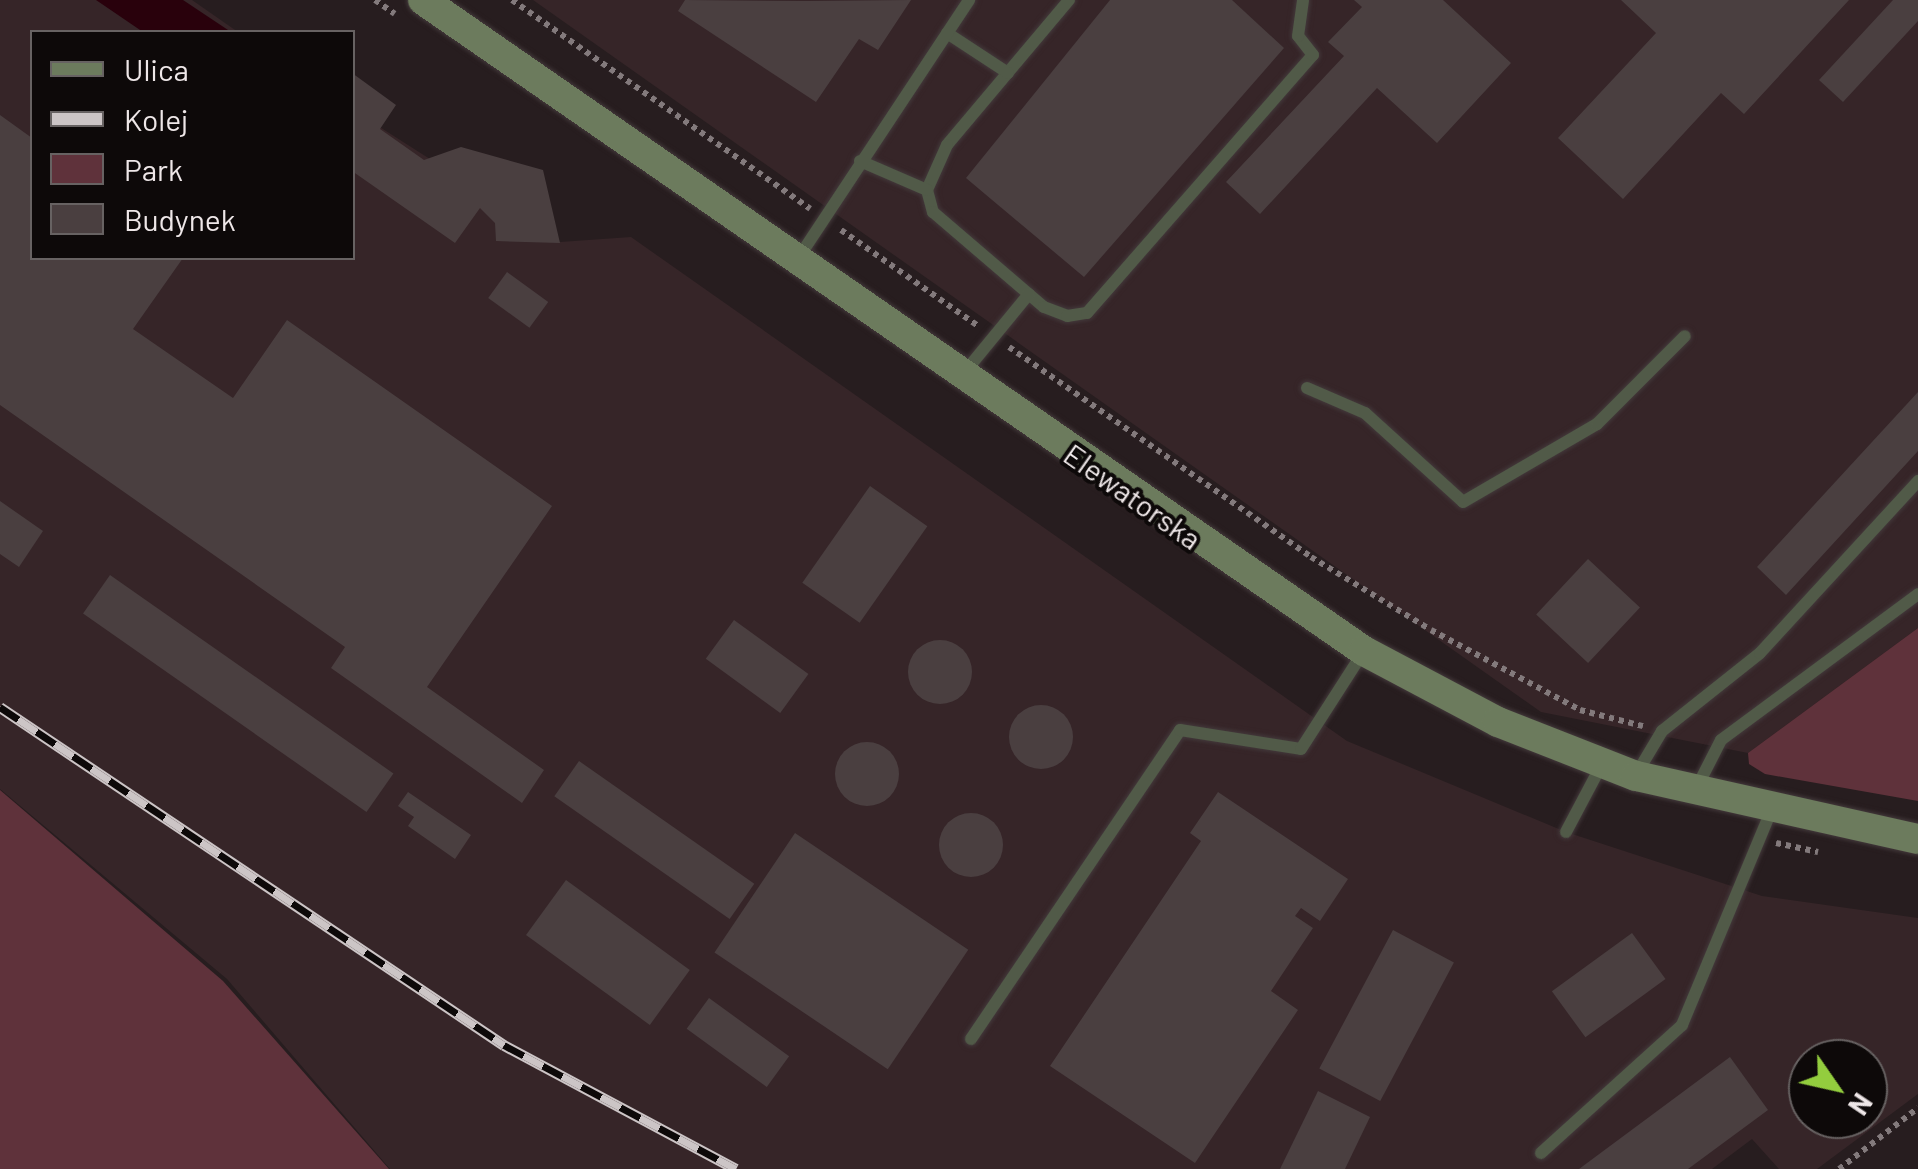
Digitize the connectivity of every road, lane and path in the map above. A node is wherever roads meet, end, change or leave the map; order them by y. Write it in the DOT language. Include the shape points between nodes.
graph roads {
  1 [pos="423,0"];
  2 [pos="512,0"];
  3 [pos="970,0"];
  4 [pos="1069,0"];
  5 [pos="1303,0"];
  6 [pos="947,33"];
  7 [pos="1008,73"];
  8 [pos="860,162"];
  9 [pos="926,190"];
  10 [pos="822,217"];
  11 [pos="796,261"];
  12 [pos="1030,294"];
  13 [pos="992,335"];
  14 [pos="1684,336"];
  15 [pos="962,376"];
  16 [pos="1307,388"];
  17 [pos="1918,481"];
  18 [pos="1918,594"];
  19 [pos="1364,651"];
  20 [pos="1662,732"];
  21 [pos="1602,764"];
  22 [pos="1636,776"];
  23 [pos="1694,792"];
  24 [pos="1771,811"];
  25 [pos="1566,832"];
  26 [pos="1918,839"];
  27 [pos="971,1040"];
  28 [pos="1918,1108"];
  29 [pos="1541,1152"];
  30 [pos="1839,1169"];
  1 -- 11 [label="street, Elewatorska"];
  2 -- 10 [label="path"];
  3 -- 6 [label="lane"];
  4 -- 7 [label="lane"];
  5 -- 12 [label="lane" via="1298,36 1313,55 1087,313 1067,316"];
  6 -- 7 [label="lane"];
  6 -- 8 [label="lane"];
  7 -- 9 [label="lane" via="932,166"];
  8 -- 9 [label="lane"];
  8 -- 10 [label="lane"];
  9 -- 12 [label="lane" via="933,212"];
  10 -- 11 [label="lane"];
  10 -- 13 [label="path"];
  11 -- 15 [label="street, Elewatorska"];
  12 -- 13 [label="lane"];
  13 -- 15 [label="lane"];
  13 -- 20 [label="path" via="1311,557 1431,630 1580,710"];
  14 -- 16 [label="lane" via="1597,424 1462,502 1365,413"];
  15 -- 19 [label="street, Elewatorska"];
  17 -- 20 [label="lane" via="1760,653"];
  18 -- 23 [label="lane" via="1720,740"];
  19 -- 21 [label="street, Elewatorska"];
  19 -- 27 [label="lane" via="1301,749 1180,730"];
  20 -- 22 [label="lane"];
  21 -- 22 [label="street, Elewatorska"];
  21 -- 25 [label="lane"];
  22 -- 23 [label="street, Elewatorska"];
  23 -- 24 [label="street, Elewatorska"];
  24 -- 26 [label="street, Elewatorska"];
  24 -- 29 [label="lane" via="1682,1026"];
  28 -- 30 [label="path"];
}
